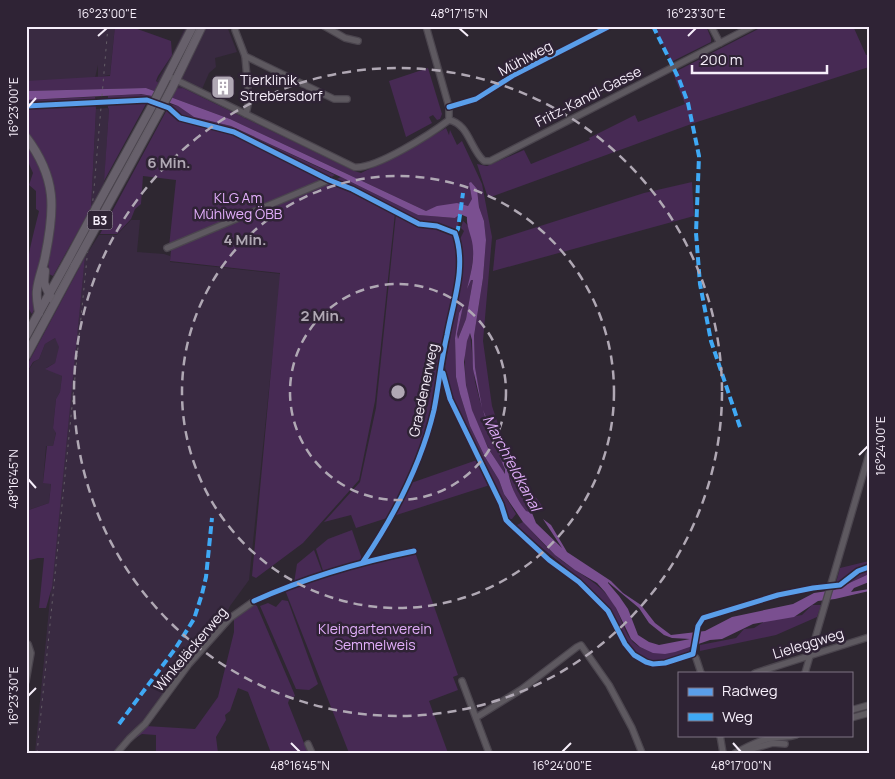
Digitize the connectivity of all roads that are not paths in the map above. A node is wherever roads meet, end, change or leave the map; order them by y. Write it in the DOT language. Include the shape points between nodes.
graph roads {
  1 [pos="193,26"];
  2 [pos="202,26"];
  3 [pos="236,26"];
  4 [pos="324,26"];
  5 [pos="426,26"];
  6 [pos="712,26"];
  7 [pos="753,26"];
  8 [pos="358,42"];
  9 [pos="720,44"];
  10 [pos="245,56"];
  11 [pos="172,78"];
  12 [pos="347,99"];
  13 [pos="246,114"];
  14 [pos="449,120"];
  15 [pos="26,138"];
  16 [pos="329,180"];
  17 [pos="167,248"];
  18 [pos="45,257"];
  19 [pos="45,270"];
  20 [pos="62,271"];
  21 [pos="39,281"];
  22 [pos="60,295"];
  23 [pos="49,298"];
  24 [pos="39,313"];
  25 [pos="49,315"];
  26 [pos="26,336"];
  27 [pos="26,356"];
  28 [pos="869,454"];
  29 [pos="254,601"];
  30 [pos="869,637"];
  31 [pos="27,644"];
  32 [pos="810,655"];
  33 [pos="696,658"];
  34 [pos="701,672"];
  35 [pos="758,672"];
  36 [pos="805,672"];
  37 [pos="26,681"];
  38 [pos="462,681"];
  39 [pos="869,705"];
  40 [pos="852,710"];
  41 [pos="869,713"];
  42 [pos="476,717"];
  43 [pos="852,718"];
  44 [pos="720,736"];
  45 [pos="787,739"];
  46 [pos="308,744"];
  47 [pos="117,753"];
  48 [pos="312,753"];
  49 [pos="490,753"];
  50 [pos="642,753"];
  51 [pos="723,753"];
  52 [pos="736,753"];
  53 [pos="783,753"];
  1 -- 11 [label="main road, B3"];
  2 -- 11 [label="main road, B3"];
  3 -- 10 [label="street"];
  4 -- 8 [label="street"];
  5 -- 14 [label="street" via="449,107"];
  6 -- 9 [label="street"];
  7 -- 9 [label="street, Fritz-Kandl-Gasse"];
  9 -- 14 [label="street, Fritz-Kandl-Gasse" via="490,161 480,158 459,124"];
  10 -- 12 [label="street" via="334,99"];
  10 -- 13 [label="street" via="249,100"];
  11 -- 13 [label="street"];
  11 -- 20 [label="main road, B3, bridge" via="164,85"];
  11 -- 22 [label="main road, B3, bridge" via="172,88"];
  13 -- 14 [label="street" via="362,168 408,146"];
  15 -- 18 [label="main road" via="37,151 52,192"];
  16 -- 17 [label="street"];
  18 -- 19 [label="main road"];
  18 -- 21 [label="main road"];
  19 -- 20 [label="main road" via="51,279"];
  19 -- 23 [label="main road" via="44,283"];
  20 -- 23 [label="main road, B3"];
  21 -- 23 [label="main road" via="42,292"];
  21 -- 24 [label="main road"];
  22 -- 23 [label="main road"];
  22 -- 25 [label="main road, B3"];
  23 -- 24 [label="main road, B3"];
  23 -- 25 [label="main road" via="52,307"];
  24 -- 26 [label="main road, B3"];
  25 -- 27 [label="main road, B3"];
  28 -- 32 [label="street"];
  29 -- 47 [label="street, Winkeläckerweg" via="230,618 189,664 145,724"];
  30 -- 32 [label="street, Lieleggweg"];
  31 -- 37 [label="street" via="31,654"];
  32 -- 35 [label="street, Lieleggweg"];
  32 -- 36 [label="street"];
  33 -- 34 [label="street"];
  38 -- 42 [label="street"];
  39 -- 40 [label="street"];
  41 -- 43 [label="street"];
  42 -- 49 [label="street"];
  42 -- 50 [label="street" via="522,689 581,645 612,690"];
  44 -- 51 [label="street"];
  45 -- 52 [label="street" via="759,741"];
  45 -- 53 [label="street"];
  46 -- 48 [label="street"];
}
